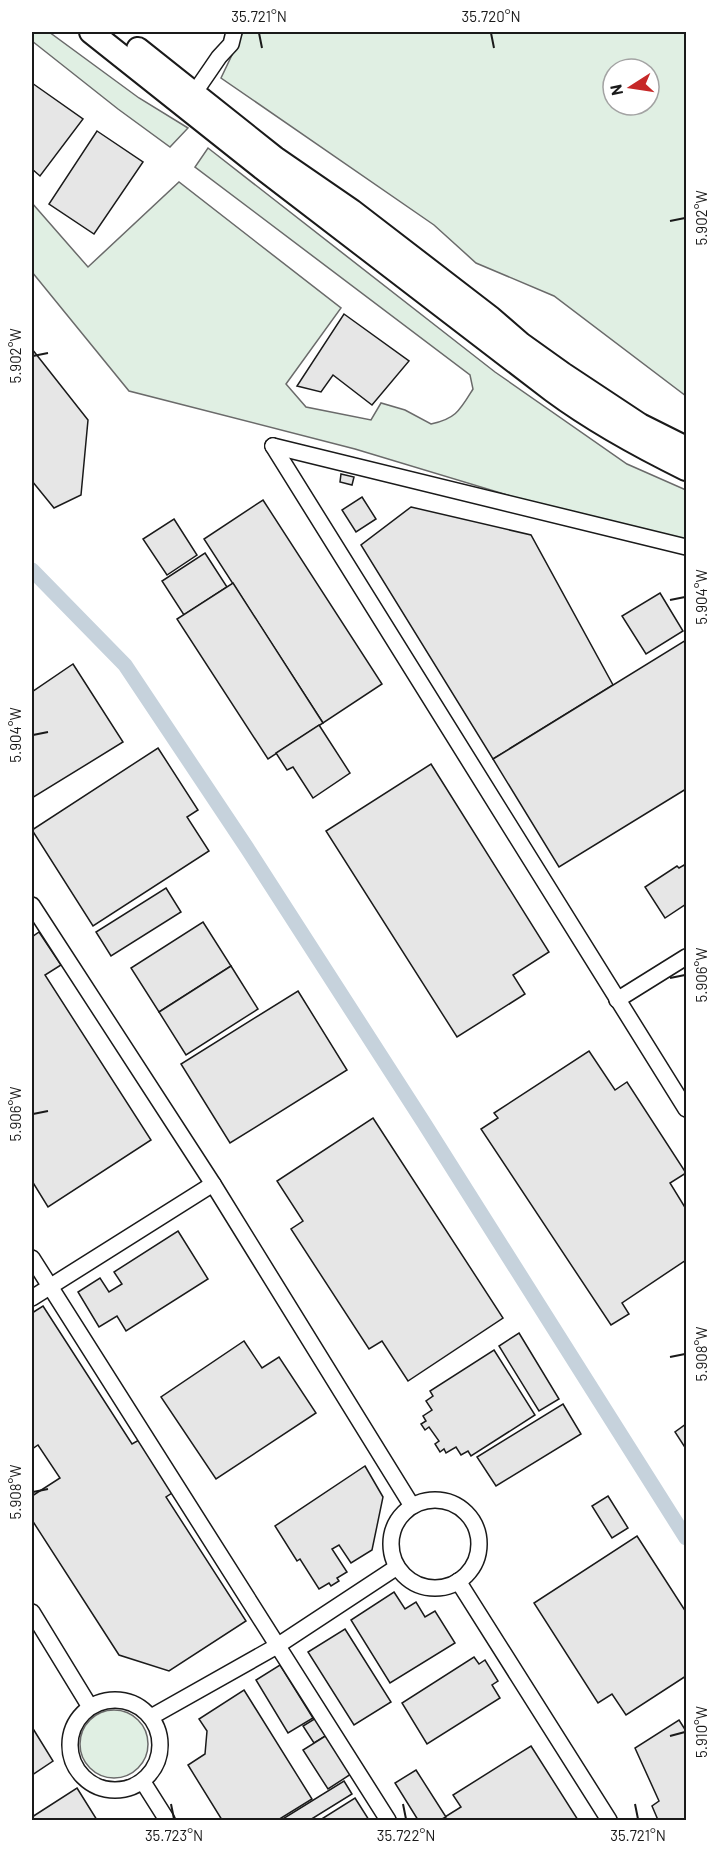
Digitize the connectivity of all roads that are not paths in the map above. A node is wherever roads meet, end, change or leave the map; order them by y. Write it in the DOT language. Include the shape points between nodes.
graph roads {
  1 [pos="91,32"];
  2 [pos="116,32"];
  3 [pos="234,32"];
  4 [pos="195,92"];
  5 [pos="687,448"];
  6 [pos="687,469"];
  7 [pos="687,547"];
  8 [pos="32,904"];
  9 [pos="687,957"];
  10 [pos="617,1000"];
  11 [pos="687,1109"];
  12 [pos="213,1184"];
  13 [pos="32,1258"];
  14 [pos="50,1286"];
  15 [pos="32,1298"];
  16 [pos="412,1506"];
  17 [pos="397,1567"];
  18 [pos="458,1581"];
  19 [pos="32,1612"];
  20 [pos="277,1646"];
  21 [pos="90,1707"];
  22 [pos="151,1717"];
  23 [pos="143,1782"];
  24 [pos="167,1821"];
  25 [pos="388,1821"];
  26 [pos="609,1821"];
  1 -- 6 [label="highway" via="579,411 630,442"];
  2 -- 4 [label="highway"];
  3 -- 4 [label="street" via="231,44"];
  4 -- 5 [label="highway" via="275,158 352,212 521,344 640,425"];
  7 -- 10 [label="street" via="273,446"];
  8 -- 12 [label="street"];
  9 -- 10 [label="street"];
  10 -- 11 [label="street"];
  12 -- 14 [label="street"];
  12 -- 16 [label="street"];
  13 -- 14 [label="street"];
  14 -- 15 [label="street"];
  14 -- 20 [label="street"];
  16 -- 17 [label="street" via="394,1527 392,1554"];
  16 -- 18 [label="street" via="425,1501 452,1503 473,1521 478,1534 476,1561"];
  17 -- 18 [label="street" via="418,1585 445,1587"];
  17 -- 20 [label="street"];
  18 -- 26 [label="street"];
  19 -- 21 [label="street"];
  20 -- 22 [label="street"];
  20 -- 25 [label="street"];
  21 -- 22 [label="street" via="102,1701 129,1702"];
  21 -- 23 [label="street" via="81,1715 70,1738 70,1751 80,1774 90,1784 117,1791"];
  22 -- 23 [label="street" via="161,1744 153,1772"];
  23 -- 24 [label="street"];
}
